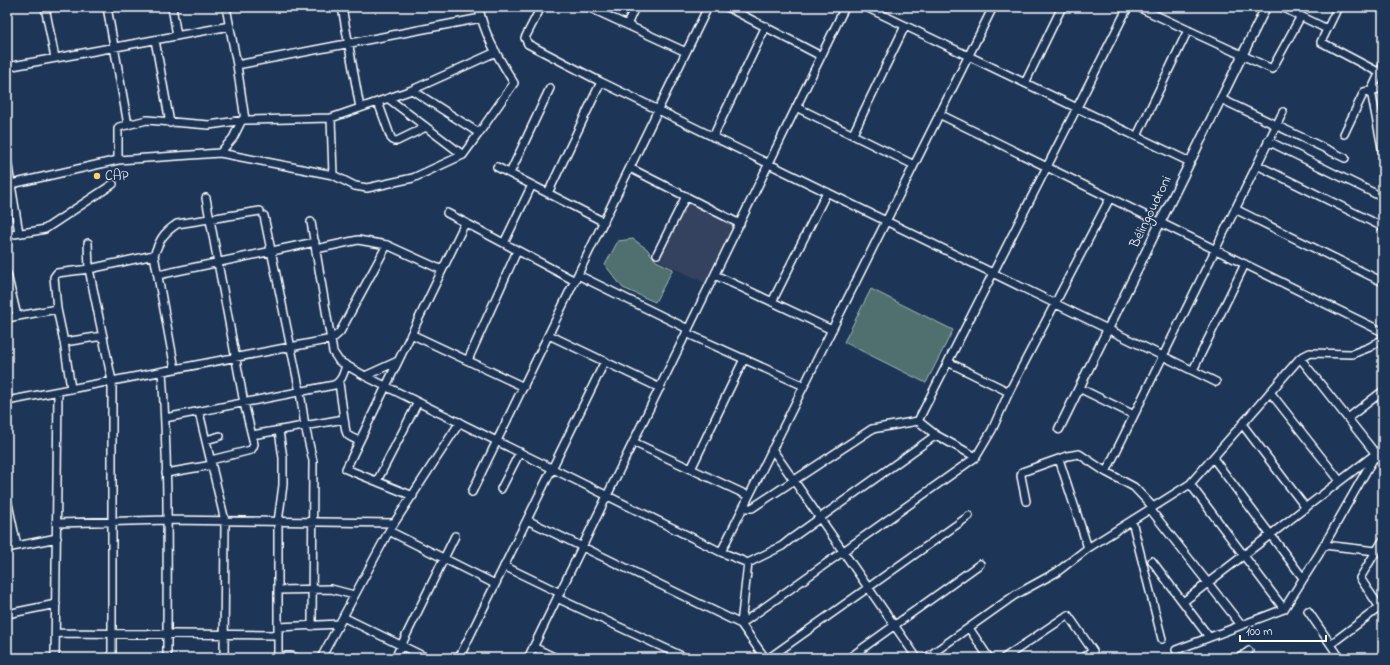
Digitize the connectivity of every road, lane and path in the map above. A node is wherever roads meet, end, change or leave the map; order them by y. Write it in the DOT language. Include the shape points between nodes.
graph roads {
  1 [pos="45,7"];
  2 [pos="108,7"];
  3 [pos="172,7"];
  4 [pos="226,7"];
  5 [pos="342,7"];
  6 [pos="479,7"];
  7 [pos="541,7"];
  8 [pos="588,7"];
  9 [pos="635,7"];
  10 [pos="708,7"];
  11 [pos="727,7"];
  12 [pos="845,7"];
  13 [pos="866,7"];
  14 [pos="992,7"];
  15 [pos="1062,7"];
  16 [pos="1128,7"];
  17 [pos="1138,7"];
  18 [pos="1266,7"];
  19 [pos="1282,7"];
  20 [pos="1338,7"];
  21 [pos="1301,16"];
  22 [pos="481,18"];
  23 [pos="627,25"];
  24 [pos="230,26"];
  25 [pos="766,26"];
  26 [pos="905,26"];
  27 [pos="1327,29"];
  28 [pos="1188,30"];
  29 [pos="177,36"];
  30 [pos="155,40"];
  31 [pos="348,44"];
  32 [pos="115,47"];
  33 [pos="496,52"];
  34 [pos="686,52"];
  35 [pos="1242,55"];
  36 [pos="821,56"];
  37 [pos="968,56"];
  38 [pos="55,58"];
  39 [pos="237,65"];
  40 [pos="7,67"];
  41 [pos="1381,69"];
  42 [pos="601,82"];
  43 [pos="1025,83"];
  44 [pos="550,88"];
  45 [pos="1383,88"];
  46 [pos="412,90"];
  47 [pos="1371,91"];
  48 [pos="389,99"];
  49 [pos="1221,99"];
  50 [pos="378,102"];
  51 [pos="796,107"];
  52 [pos="360,108"];
  53 [pos="1077,108"];
  54 [pos="658,110"];
  55 [pos="1283,112"];
  56 [pos="939,114"];
  57 [pos="331,118"];
  58 [pos="244,120"];
  59 [pos="170,123"];
  60 [pos="128,125"];
  61 [pos="1276,126"];
  62 [pos="426,127"];
  63 [pos="479,133"];
  64 [pos="853,134"];
  65 [pos="1344,134"];
  66 [pos="1137,136"];
  67 [pos="713,137"];
  68 [pos="1268,142"];
  69 [pos="220,153"];
  70 [pos="1383,153"];
  71 [pos="463,155"];
  72 [pos="1345,158"];
  73 [pos="7,160"];
  74 [pos="118,160"];
  75 [pos="1190,162"];
  76 [pos="769,164"];
  77 [pos="1257,164"];
  78 [pos="914,165"];
  79 [pos="497,167"];
  80 [pos="1047,167"];
  81 [pos="630,168"];
  82 [pos="510,173"];
  83 [pos="333,175"];
  84 [pos="113,184"];
  85 [pos="9,185"];
  86 [pos="532,185"];
  87 [pos="827,192"];
  88 [pos="548,193"];
  89 [pos="686,196"];
  90 [pos="1382,197"];
  91 [pos="206,198"];
  92 [pos="1110,198"];
  93 [pos="1235,209"];
  94 [pos="447,213"];
  95 [pos="210,219"];
  96 [pos="886,221"];
  97 [pos="311,222"];
  98 [pos="604,222"];
  99 [pos="1160,222"];
  100 [pos="465,223"];
  101 [pos="740,224"];
  102 [pos="1383,227"];
  103 [pos="20,233"];
  104 [pos="7,235"];
  105 [pos="315,242"];
  106 [pos="88,243"];
  107 [pos="504,243"];
  108 [pos="387,245"];
  109 [pos="316,250"];
  110 [pos="1215,250"];
  111 [pos="272,251"];
  112 [pos="518,251"];
  113 [pos="657,254"];
  114 [pos="154,255"];
  115 [pos="218,262"];
  116 [pos="1245,264"];
  117 [pos="90,269"];
  118 [pos="442,270"];
  119 [pos="993,273"];
  120 [pos="7,274"];
  121 [pos="158,275"];
  122 [pos="714,275"];
  123 [pos="576,278"];
  124 [pos="1383,282"];
  125 [pos="772,302"];
  126 [pos="1056,304"];
  127 [pos="57,309"];
  128 [pos="17,316"];
  129 [pos="7,318"];
  130 [pos="1108,329"];
  131 [pos="832,330"];
  132 [pos="687,331"];
  133 [pos="1383,332"];
  134 [pos="411,334"];
  135 [pos="549,335"];
  136 [pos="103,336"];
  137 [pos="332,339"];
  138 [pos="1383,339"];
  139 [pos="64,342"];
  140 [pos="291,347"];
  141 [pos="1163,356"];
  142 [pos="236,358"];
  143 [pos="1300,358"];
  144 [pos="744,359"];
  145 [pos="468,360"];
  146 [pos="398,361"];
  147 [pos="605,361"];
  148 [pos="948,362"];
  149 [pos="346,366"];
  150 [pos="175,369"];
  151 [pos="1193,370"];
  152 [pos="162,372"];
  153 [pos="365,376"];
  154 [pos="112,381"];
  155 [pos="1216,382"];
  156 [pos="339,383"];
  157 [pos="386,386"];
  158 [pos="804,386"];
  159 [pos="524,387"];
  160 [pos="660,388"];
  161 [pos="1079,388"];
  162 [pos="71,389"];
  163 [pos="1383,391"];
  164 [pos="58,392"];
  165 [pos="300,392"];
  166 [pos="1009,392"];
  167 [pos="1270,392"];
  168 [pos="7,401"];
  169 [pos="418,402"];
  170 [pos="244,403"];
  171 [pos="199,412"];
  172 [pos="1134,415"];
  173 [pos="165,418"];
  174 [pos="1348,418"];
  175 [pos="344,419"];
  176 [pos="918,421"];
  177 [pos="460,422"];
  178 [pos="1242,424"];
  179 [pos="305,426"];
  180 [pos="1060,429"];
  181 [pos="279,430"];
  182 [pos="252,435"];
  183 [pos="936,435"];
  184 [pos="220,436"];
  185 [pos="206,440"];
  186 [pos="359,441"];
  187 [pos="497,441"];
  188 [pos="633,442"];
  189 [pos="1383,448"];
  190 [pos="772,449"];
  191 [pos="520,452"];
  192 [pos="1376,454"];
  193 [pos="976,457"];
  194 [pos="1213,458"];
  195 [pos="1059,459"];
  196 [pos="211,462"];
  197 [pos="1383,463"];
  198 [pos="553,468"];
  199 [pos="691,469"];
  200 [pos="1106,472"];
  201 [pos="166,473"];
  202 [pos="377,481"];
  203 [pos="794,481"];
  204 [pos="1340,481"];
  205 [pos="1190,484"];
  206 [pos="502,488"];
  207 [pos="472,492"];
  208 [pos="607,495"];
  209 [pos="413,496"];
  210 [pos="749,496"];
  211 [pos="7,498"];
  212 [pos="1026,500"];
  213 [pos="743,508"];
  214 [pos="1151,508"];
  215 [pos="1306,508"];
  216 [pos="969,516"];
  217 [pos="820,519"];
  218 [pos="167,520"];
  219 [pos="527,520"];
  220 [pos="225,521"];
  221 [pos="1132,521"];
  222 [pos="112,522"];
  223 [pos="278,522"];
  224 [pos="313,522"];
  225 [pos="57,523"];
  226 [pos="394,524"];
  227 [pos="389,531"];
  228 [pos="1271,535"];
  229 [pos="455,536"];
  230 [pos="57,538"];
  231 [pos="1383,540"];
  232 [pos="1324,545"];
  233 [pos="17,546"];
  234 [pos="582,547"];
  235 [pos="7,548"];
  236 [pos="1088,548"];
  237 [pos="1376,551"];
  238 [pos="721,552"];
  239 [pos="843,552"];
  240 [pos="1244,556"];
  241 [pos="444,558"];
  242 [pos="1152,561"];
  243 [pos="748,563"];
  244 [pos="980,564"];
  245 [pos="504,566"];
  246 [pos="1303,578"];
  247 [pos="1208,583"];
  248 [pos="495,584"];
  249 [pos="868,587"];
  250 [pos="312,588"];
  251 [pos="278,590"];
  252 [pos="354,595"];
  253 [pos="559,595"];
  254 [pos="1183,602"];
  255 [pos="56,604"];
  256 [pos="1284,609"];
  257 [pos="1382,610"];
  258 [pos="1308,611"];
  259 [pos="7,614"];
  260 [pos="343,617"];
  261 [pos="339,624"];
  262 [pos="741,624"];
  263 [pos="312,626"];
  264 [pos="894,626"];
  265 [pos="1241,626"];
  266 [pos="278,627"];
  267 [pos="969,628"];
  268 [pos="56,633"];
  269 [pos="112,634"];
  270 [pos="167,634"];
  271 [pos="225,635"];
  272 [pos="278,635"];
  273 [pos="1209,637"];
  274 [pos="1162,639"];
  275 [pos="1331,644"];
  276 [pos="401,645"];
  277 [pos="534,647"];
  278 [pos="1176,650"];
  279 [pos="1249,650"];
  280 [pos="278,657"];
  281 [pos="55,658"];
  282 [pos="112,658"];
  283 [pos="167,658"];
  284 [pos="224,658"];
  285 [pos="296,658"];
  286 [pos="321,658"];
  287 [pos="395,658"];
  288 [pos="427,658"];
  289 [pos="459,658"];
  290 [pos="528,658"];
  291 [pos="556,658"];
  292 [pos="686,658"];
  293 [pos="765,658"];
  294 [pos="769,658"];
  295 [pos="849,658"];
  296 [pos="916,658"];
  297 [pos="926,658"];
  298 [pos="989,658"];
  299 [pos="1004,658"];
  300 [pos="1083,658"];
  301 [pos="1239,658"];
  302 [pos="1340,658"];
  1 -- 38 [label="street"];
  2 -- 32 [label="street"];
  3 -- 29 [label="street"];
  4 -- 24 [label="street"];
  5 -- 31 [label="street"];
  6 -- 22 [label="street"];
  7 -- 42 [label="street" via="525,38 528,44"];
  8 -- 23 [label="street"];
  9 -- 23 [label="street"];
  10 -- 34 [label="street"];
  11 -- 25 [label="street"];
  12 -- 36 [label="street"];
  13 -- 26 [label="street"];
  14 -- 37 [label="street"];
  15 -- 43 [label="street"];
  16 -- 53 [label="street"];
  17 -- 28 [label="street"];
  18 -- 35 [label="street, Bélingoudroni"];
  19 -- 21 [label="street"];
  20 -- 27 [label="street"];
  21 -- 27 [label="street"];
  21 -- 35 [label="street" via="1272,69"];
  22 -- 31 [label="street"];
  22 -- 33 [label="street"];
  23 -- 34 [label="street"];
  24 -- 29 [label="street"];
  24 -- 39 [label="street"];
  25 -- 36 [label="street"];
  25 -- 67 [label="street"];
  26 -- 37 [label="street"];
  26 -- 64 [label="street"];
  27 -- 41 [label="street" via="1321,42"];
  28 -- 35 [label="street"];
  28 -- 66 [label="street"];
  29 -- 30 [label="street"];
  30 -- 32 [label="street"];
  30 -- 59 [label="street"];
  31 -- 39 [label="street"];
  31 -- 52 [label="street"];
  32 -- 38 [label="street"];
  32 -- 60 [label="street"];
  33 -- 46 [label="street"];
  33 -- 63 [label="street" via="514,83"];
  34 -- 54 [label="street"];
  35 -- 49 [label="street, Bélingoudroni"];
  36 -- 51 [label="street"];
  37 -- 43 [label="street"];
  37 -- 56 [label="street"];
  38 -- 40 [label="street"];
  39 -- 58 [label="street"];
  41 -- 47 [label="street"];
  42 -- 54 [label="street"];
  42 -- 88 [label="street"];
  43 -- 53 [label="street"];
  44 -- 82 [label="street"];
  45 -- 47 [label="street"];
  46 -- 48 [label="street"];
  46 -- 63 [label="street"];
  47 -- 65 [label="street" via="1364,92"];
  47 -- 70 [label="street"];
  48 -- 50 [label="street"];
  48 -- 62 [label="street"];
  49 -- 61 [label="street"];
  49 -- 75 [label="street, Bélingoudroni"];
  50 -- 52 [label="street"];
  50 -- 62 [label="street" via="394,141"];
  51 -- 64 [label="street"];
  51 -- 76 [label="street"];
  52 -- 57 [label="street"];
  53 -- 66 [label="street"];
  53 -- 80 [label="street"];
  54 -- 67 [label="street"];
  54 -- 81 [label="street"];
  55 -- 61 [label="street"];
  56 -- 78 [label="street"];
  56 -- 80 [label="street"];
  57 -- 58 [label="street"];
  57 -- 83 [label="street"];
  58 -- 59 [label="street" via="209,125"];
  58 -- 69 [label="street"];
  59 -- 60 [label="street" via="147,120"];
  60 -- 74 [label="street" via="118,129"];
  61 -- 68 [label="street"];
  61 -- 72 [label="street"];
  62 -- 71 [label="street"];
  63 -- 71 [label="street"];
  64 -- 78 [label="street"];
  66 -- 75 [label="street"];
  67 -- 76 [label="street"];
  68 -- 77 [label="street"];
  68 -- 90 [label="street"];
  69 -- 74 [label="street"];
  69 -- 83 [label="street"];
  71 -- 83 [label="street" via="414,178 367,188 355,186"];
  73 -- 85 [label="street"];
  74 -- 85 [label="street"];
  75 -- 99 [label="street, Bélingoudroni"];
  76 -- 87 [label="street"];
  76 -- 101 [label="street"];
  77 -- 93 [label="street"];
  77 -- 102 [label="street"];
  78 -- 96 [label="street"];
  79 -- 82 [label="street"];
  80 -- 92 [label="street"];
  80 -- 119 [label="street"];
  81 -- 89 [label="street"];
  81 -- 98 [label="street"];
  82 -- 86 [label="street"];
  84 -- 103 [label="street" via="45,229"];
  85 -- 103 [label="street"];
  86 -- 88 [label="street"];
  86 -- 107 [label="street"];
  87 -- 96 [label="street"];
  87 -- 125 [label="street"];
  88 -- 98 [label="street"];
  89 -- 101 [label="street"];
  89 -- 113 [label="street"];
  91 -- 95 [label="street"];
  92 -- 99 [label="street"];
  92 -- 126 [label="street"];
  93 -- 110 [label="street"];
  93 -- 124 [label="street"];
  94 -- 100 [label="street"];
  95 -- 111 [label="street" via="262,214"];
  95 -- 114 [label="street" via="177,224 166,231"];
  95 -- 115 [label="street"];
  96 -- 119 [label="street"];
  96 -- 131 [label="street"];
  97 -- 105 [label="street"];
  98 -- 123 [label="street"];
  99 -- 110 [label="street"];
  99 -- 130 [label="street, Bélingoudroni"];
  100 -- 107 [label="street"];
  100 -- 118 [label="street"];
  101 -- 122 [label="street"];
  103 -- 104 [label="street"];
  105 -- 109 [label="street"];
  105 -- 111 [label="street"];
  106 -- 117 [label="street"];
  107 -- 112 [label="street"];
  108 -- 109 [label="street" via="358,240"];
  108 -- 118 [label="street"];
  108 -- 137 [label="street" via="340,332"];
  109 -- 137 [label="street"];
  110 -- 116 [label="street"];
  110 -- 141 [label="street"];
  111 -- 115 [label="street"];
  111 -- 140 [label="street"];
  112 -- 123 [label="street"];
  112 -- 145 [label="street"];
  114 -- 117 [label="street"];
  114 -- 121 [label="street"];
  115 -- 121 [label="street"];
  115 -- 142 [label="street"];
  116 -- 133 [label="street"];
  116 -- 151 [label="street"];
  117 -- 127 [label="street" via="57,274 54,277"];
  117 -- 136 [label="street"];
  118 -- 134 [label="street"];
  119 -- 126 [label="street"];
  119 -- 148 [label="street"];
  120 -- 128 [label="street"];
  121 -- 150 [label="street"];
  122 -- 125 [label="street"];
  122 -- 132 [label="street"];
  123 -- 132 [label="street"];
  123 -- 135 [label="street"];
  125 -- 131 [label="street"];
  126 -- 130 [label="street"];
  126 -- 166 [label="street"];
  127 -- 128 [label="street"];
  127 -- 139 [label="street"];
  128 -- 129 [label="street"];
  130 -- 141 [label="street"];
  130 -- 161 [label="street, Bélingoudroni"];
  131 -- 158 [label="street"];
  132 -- 144 [label="street"];
  132 -- 160 [label="street"];
  134 -- 145 [label="street"];
  134 -- 146 [label="street"];
  135 -- 147 [label="street"];
  135 -- 159 [label="street"];
  136 -- 139 [label="street"];
  136 -- 154 [label="street"];
  137 -- 140 [label="street"];
  137 -- 149 [label="street" via="335,357"];
  138 -- 143 [label="street" via="1352,354 1310,353"];
  139 -- 162 [label="street"];
  140 -- 142 [label="street"];
  140 -- 165 [label="street"];
  141 -- 151 [label="street"];
  141 -- 172 [label="street"];
  142 -- 150 [label="street"];
  142 -- 170 [label="street"];
  143 -- 167 [label="street"];
  143 -- 174 [label="street"];
  144 -- 158 [label="street"];
  144 -- 199 [label="street"];
  145 -- 159 [label="street"];
  146 -- 153 [label="street"];
  146 -- 157 [label="street"];
  147 -- 160 [label="street"];
  147 -- 198 [label="street"];
  148 -- 166 [label="street"];
  148 -- 176 [label="street"];
  149 -- 153 [label="street"];
  149 -- 156 [label="street"];
  150 -- 152 [label="street"];
  151 -- 155 [label="street"];
  152 -- 154 [label="street"];
  152 -- 173 [label="street"];
  153 -- 157 [label="street"];
  154 -- 162 [label="street"];
  154 -- 222 [label="street"];
  156 -- 165 [label="street"];
  156 -- 175 [label="street"];
  157 -- 169 [label="street"];
  157 -- 186 [label="street"];
  158 -- 190 [label="street"];
  159 -- 187 [label="street"];
  160 -- 188 [label="street"];
  161 -- 172 [label="street"];
  161 -- 180 [label="street, Bélingoudroni"];
  162 -- 164 [label="street"];
  163 -- 174 [label="street"];
  164 -- 168 [label="street"];
  164 -- 225 [label="street"];
  165 -- 170 [label="street"];
  165 -- 179 [label="street"];
  166 -- 193 [label="street" via="992,430"];
  167 -- 178 [label="street"];
  167 -- 204 [label="street"];
  169 -- 177 [label="street"];
  169 -- 202 [label="street"];
  170 -- 171 [label="street"];
  170 -- 182 [label="street"];
  171 -- 173 [label="street"];
  171 -- 185 [label="street"];
  172 -- 200 [label="street"];
  173 -- 201 [label="street"];
  174 -- 192 [label="street"];
  175 -- 179 [label="street"];
  175 -- 186 [label="street" via="345,432"];
  176 -- 183 [label="street"];
  176 -- 203 [label="street" via="872,429"];
  177 -- 187 [label="street"];
  177 -- 209 [label="street"];
  178 -- 194 [label="street"];
  178 -- 215 [label="street"];
  179 -- 181 [label="street"];
  179 -- 224 [label="street" via="313,461"];
  181 -- 182 [label="street"];
  181 -- 223 [label="street" via="283,478"];
  182 -- 196 [label="street" via="254,444 251,450"];
  183 -- 193 [label="street"];
  183 -- 217 [label="street"];
  184 -- 185 [label="street"];
  185 -- 196 [label="street"];
  186 -- 202 [label="street" via="346,469"];
  187 -- 191 [label="street"];
  187 -- 207 [label="street"];
  188 -- 199 [label="street"];
  188 -- 208 [label="street"];
  189 -- 192 [label="street"];
  190 -- 203 [label="street"];
  190 -- 210 [label="street"];
  191 -- 198 [label="street"];
  191 -- 206 [label="street"];
  192 -- 197 [label="street"];
  192 -- 204 [label="street"];
  192 -- 232 [label="street"];
  193 -- 239 [label="street"];
  194 -- 205 [label="street"];
  194 -- 228 [label="street"];
  195 -- 200 [label="street" via="1079,454"];
  195 -- 212 [label="street" via="1022,472"];
  195 -- 236 [label="street"];
  196 -- 201 [label="street"];
  196 -- 220 [label="street"];
  198 -- 208 [label="street"];
  198 -- 219 [label="street"];
  199 -- 210 [label="street"];
  200 -- 214 [label="street" via="1134,487"];
  201 -- 218 [label="street"];
  202 -- 209 [label="street"];
  203 -- 213 [label="street" via="752,508"];
  203 -- 217 [label="street"];
  204 -- 215 [label="street"];
  205 -- 214 [label="street"];
  205 -- 240 [label="street"];
  208 -- 234 [label="street"];
  208 -- 238 [label="street"];
  209 -- 226 [label="street"];
  210 -- 213 [label="street"];
  211 -- 233 [label="street"];
  213 -- 238 [label="street"];
  214 -- 221 [label="street"];
  214 -- 247 [label="street"];
  215 -- 228 [label="street"];
  216 -- 249 [label="street"];
  217 -- 239 [label="street"];
  217 -- 243 [label="street" via="782,546"];
  218 -- 220 [label="street"];
  218 -- 222 [label="street"];
  218 -- 270 [label="street"];
  219 -- 234 [label="street"];
  219 -- 245 [label="street"];
  220 -- 223 [label="street"];
  220 -- 271 [label="street"];
  221 -- 236 [label="street"];
  221 -- 274 [label="street"];
  222 -- 225 [label="street"];
  222 -- 269 [label="street"];
  223 -- 224 [label="street"];
  223 -- 251 [label="street"];
  224 -- 226 [label="street"];
  224 -- 250 [label="street"];
  225 -- 230 [label="street"];
  226 -- 227 [label="street"];
  227 -- 241 [label="street"];
  227 -- 252 [label="street"];
  228 -- 240 [label="street"];
  228 -- 246 [label="street"];
  229 -- 241 [label="street"];
  230 -- 233 [label="street"];
  230 -- 255 [label="street"];
  231 -- 237 [label="street"];
  232 -- 237 [label="street"];
  232 -- 246 [label="street"];
  233 -- 235 [label="street"];
  234 -- 253 [label="street"];
  234 -- 262 [label="street"];
  236 -- 267 [label="street" via="1057,572 1015,595"];
  237 -- 257 [label="street" via="1360,578"];
  238 -- 243 [label="street"];
  239 -- 249 [label="street"];
  239 -- 262 [label="street"];
  240 -- 247 [label="street"];
  240 -- 256 [label="street"];
  241 -- 248 [label="street"];
  241 -- 276 [label="street"];
  242 -- 254 [label="street"];
  243 -- 262 [label="street"];
  244 -- 264 [label="street"];
  245 -- 248 [label="street"];
  245 -- 253 [label="street"];
  246 -- 256 [label="street"];
  247 -- 254 [label="street"];
  247 -- 265 [label="street"];
  248 -- 289 [label="street"];
  249 -- 264 [label="street"];
  249 -- 294 [label="street"];
  250 -- 251 [label="street"];
  250 -- 252 [label="street" via="331,589"];
  250 -- 263 [label="street"];
  251 -- 266 [label="street"];
  252 -- 260 [label="street"];
  253 -- 277 [label="street"];
  253 -- 292 [label="street"];
  254 -- 273 [label="street"];
  255 -- 259 [label="street"];
  255 -- 268 [label="street"];
  256 -- 265 [label="street"];
  257 -- 275 [label="street"];
  258 -- 275 [label="street"];
  260 -- 261 [label="street"];
  260 -- 276 [label="street"];
  261 -- 263 [label="street"];
  261 -- 286 [label="street"];
  262 -- 293 [label="street"];
  263 -- 266 [label="street"];
  264 -- 295 [label="street"];
  264 -- 296 [label="street"];
  265 -- 273 [label="street"];
  266 -- 272 [label="street"];
  267 -- 297 [label="street"];
  267 -- 298 [label="street"];
  268 -- 269 [label="street"];
  268 -- 281 [label="street"];
  269 -- 270 [label="street"];
  269 -- 282 [label="street"];
  270 -- 271 [label="street"];
  270 -- 283 [label="street"];
  271 -- 272 [label="street"];
  271 -- 284 [label="street"];
  272 -- 280 [label="street"];
  273 -- 278 [label="street"];
  275 -- 302 [label="street"];
  276 -- 287 [label="street"];
  276 -- 288 [label="street"];
  277 -- 290 [label="street"];
  277 -- 291 [label="street"];
  279 -- 301 [label="street"];
  280 -- 285 [label="street"];
  299 -- 300 [label="street" via="1068,615 1094,651"];
}
